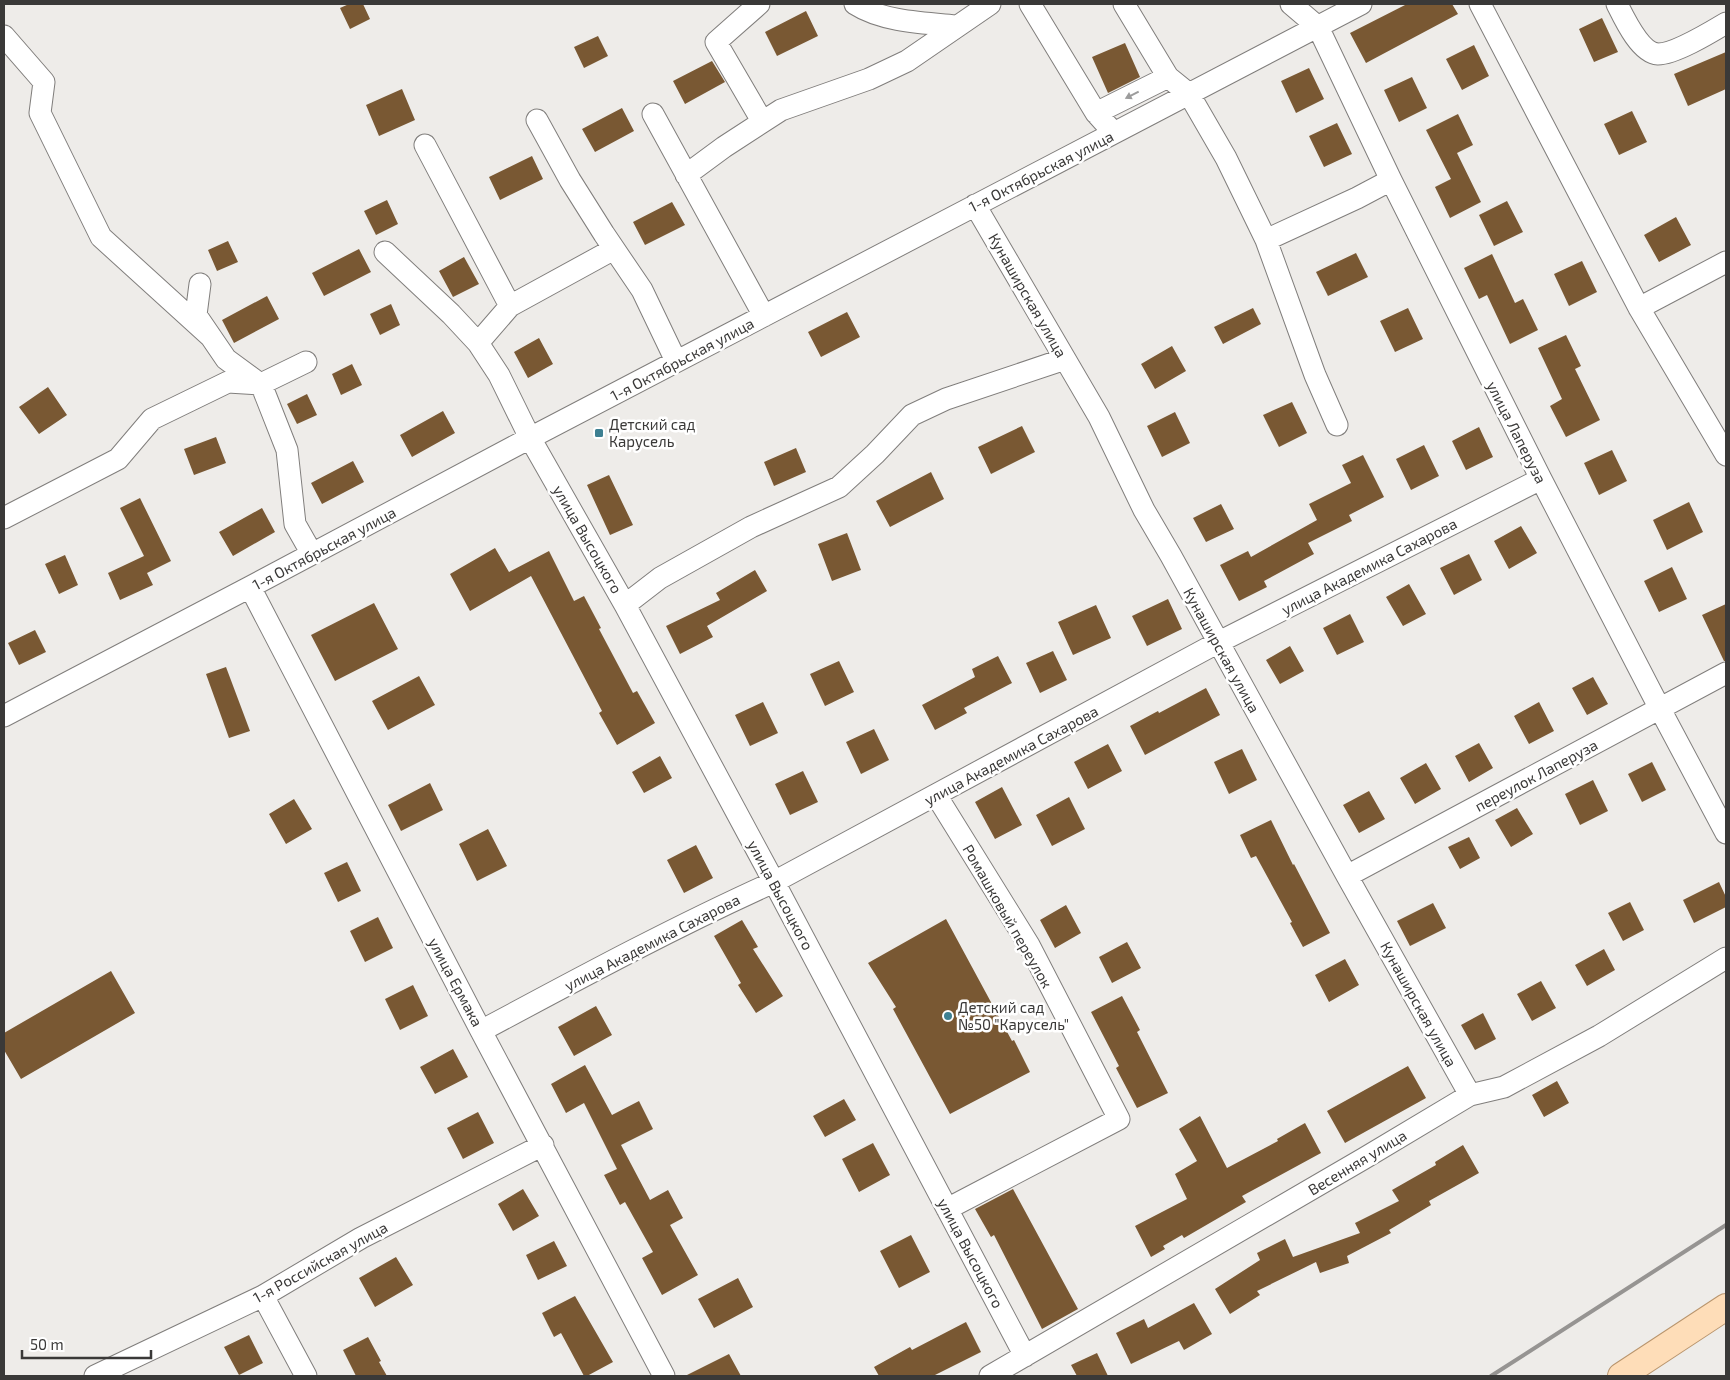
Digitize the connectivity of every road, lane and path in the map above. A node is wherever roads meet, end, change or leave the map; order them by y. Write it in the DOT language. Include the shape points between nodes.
graph roads {
  1 [pos="759,4"];
  2 [pos="856,4"];
  3 [pos="990,4"];
  4 [pos="1030,4"];
  5 [pos="1124,4"];
  6 [pos="1291,4"];
  7 [pos="1362,4"];
  8 [pos="1480,4"];
  9 [pos="1617,4"];
  10 [pos="1726,23"];
  11 [pos="958,26"];
  12 [pos="1318,27"];
  13 [pos="4,36"];
  14 [pos="1168,76"];
  15 [pos="1189,94"];
  16 [pos="1096,113"];
  17 [pos="653,114"];
  18 [pos="537,120"];
  19 [pos="762,121"];
  20 [pos="1114,133"];
  21 [pos="425,145"];
  22 [pos="686,175"];
  23 [pos="1391,180"];
  24 [pos="975,205"];
  25 [pos="1266,240"];
  26 [pos="614,249"];
  27 [pos="385,252"];
  28 [pos="1726,262"];
  29 [pos="200,284"];
  30 [pos="510,306"];
  31 [pos="1639,308"];
  32 [pos="764,316"];
  33 [pos="211,337"];
  34 [pos="478,343"];
  35 [pos="1065,359"];
  36 [pos="306,362"];
  37 [pos="676,362"];
  38 [pos="261,384"];
  39 [pos="1336,425"];
  40 [pos="530,438"];
  41 [pos="1726,455"];
  42 [pos="1541,478"];
  43 [pos="4,518"];
  44 [pos="312,554"];
  45 [pos="250,587"];
  46 [pos="625,605"];
  47 [pos="1217,643"];
  48 [pos="1726,673"];
  49 [pos="1660,709"];
  50 [pos="4,716"];
  51 [pos="936,795"];
  52 [pos="1726,833"];
  53 [pos="1346,876"];
  54 [pos="774,882"];
  55 [pos="1726,958"];
  56 [pos="481,1031"];
  57 [pos="1470,1094"];
  58 [pos="543,1144"];
  59 [pos="947,1209"];
  60 [pos="263,1296"];
  61 [pos="1726,1306"];
  62 [pos="1025,1356"];
  63 [pos="95,1376"];
  64 [pos="306,1376"];
  65 [pos="664,1376"];
  66 [pos="990,1376"];
  67 [pos="1621,1376"];
  1 -- 19 [label="street" via="716,42"];
  2 -- 11 [label="street" via="899,20"];
  3 -- 11 [label="street"];
  4 -- 16 [label="street"];
  5 -- 14 [label="street"];
  6 -- 12 [label="street"];
  7 -- 12 [label="street, 1-я Октябрьская улица"];
  8 -- 31 [label="street"];
  9 -- 10 [label="street" via="1636,38 1648,50 1658,54 1686,45"];
  11 -- 19 [label="street" via="907,62 781,110"];
  12 -- 15 [label="street, 1-я Октябрьская улица"];
  12 -- 23 [label="street, улица Лаперуза"];
  13 -- 33 [label="street" via="44,82 40,113 101,237"];
  14 -- 15 [label="street"];
  14 -- 16 [label="street, one-way"];
  15 -- 20 [label="street, 1-я Октябрьская улица"];
  15 -- 25 [label="street" via="1226,158"];
  16 -- 20 [label="street"];
  17 -- 22 [label="street"];
  18 -- 26 [label="street"];
  19 -- 22 [label="street"];
  20 -- 24 [label="street, 1-я Октябрьская улица"];
  21 -- 30 [label="street"];
  22 -- 32 [label="street"];
  23 -- 25 [label="street"];
  23 -- 42 [label="street, улица Лаперуза"];
  24 -- 32 [label="street, 1-я Октябрьская улица"];
  24 -- 35 [label="street, Кунаширская улица"];
  25 -- 39 [label="street"];
  26 -- 30 [label="street"];
  26 -- 37 [label="street" via="642,290"];
  27 -- 34 [label="street, улица Высоцкого"];
  28 -- 31 [label="street"];
  29 -- 33 [label="street" via="196,314"];
  30 -- 34 [label="street"];
  31 -- 41 [label="street"];
  32 -- 37 [label="street, 1-я Октябрьская улица"];
  33 -- 38 [label="street" via="226,359"];
  34 -- 40 [label="street, улица Высоцкого" via="499,375"];
  35 -- 46 [label="street" via="946,399 912,415 839,487 750,526 660,578"];
  35 -- 47 [label="street, Кунаширская улица" via="1100,417 1144,510"];
  36 -- 38 [label="street"];
  37 -- 40 [label="street, 1-я Октябрьская улица"];
  38 -- 43 [label="street" via="228,382 152,419 118,459"];
  38 -- 44 [label="street" via="288,450 295,524"];
  40 -- 44 [label="street, 1-я Октябрьская улица"];
  40 -- 46 [label="street, улица Высоцкого"];
  42 -- 47 [label="street, улица Академика Сахарова"];
  42 -- 49 [label="street, улица Лаперуза"];
  44 -- 45 [label="street, 1-я Октябрьская улица"];
  45 -- 50 [label="street, 1-я Октябрьская улица"];
  45 -- 56 [label="street, улица Ермака"];
  46 -- 54 [label="street, улица Высоцкого"];
  47 -- 51 [label="street, улица Академика Сахарова"];
  47 -- 53 [label="street, Кунаширская улица"];
  48 -- 49 [label="street, переулок Лаперуза"];
  49 -- 52 [label="street, улица Лаперуза"];
  49 -- 53 [label="street, переулок Лаперуза"];
  51 -- 54 [label="street, улица Академика Сахарова"];
  51 -- 59 [label="street, Ромашковый переулок" via="1029,945 1119,1118"];
  53 -- 57 [label="street, Кунаширская улица"];
  54 -- 56 [label="street, улица Академика Сахарова" via="724,904"];
  54 -- 59 [label="street, улица Высоцкого"];
  55 -- 57 [label="street, Весенняя улица" via="1599,1036 1504,1087"];
  56 -- 58 [label="street, улица Ермака"];
  57 -- 62 [label="street, Весенняя улица"];
  58 -- 60 [label="street, 1-я Российская улица" via="361,1238"];
  58 -- 65 [label="street, улица Ермака"];
  59 -- 62 [label="street, улица Высоцкого"];
  60 -- 63 [label="street, 1-я Российская улица"];
  60 -- 64 [label="street"];
  61 -- 67 [label="main road"];
  62 -- 66 [label="street, Весенняя улица"];
}
